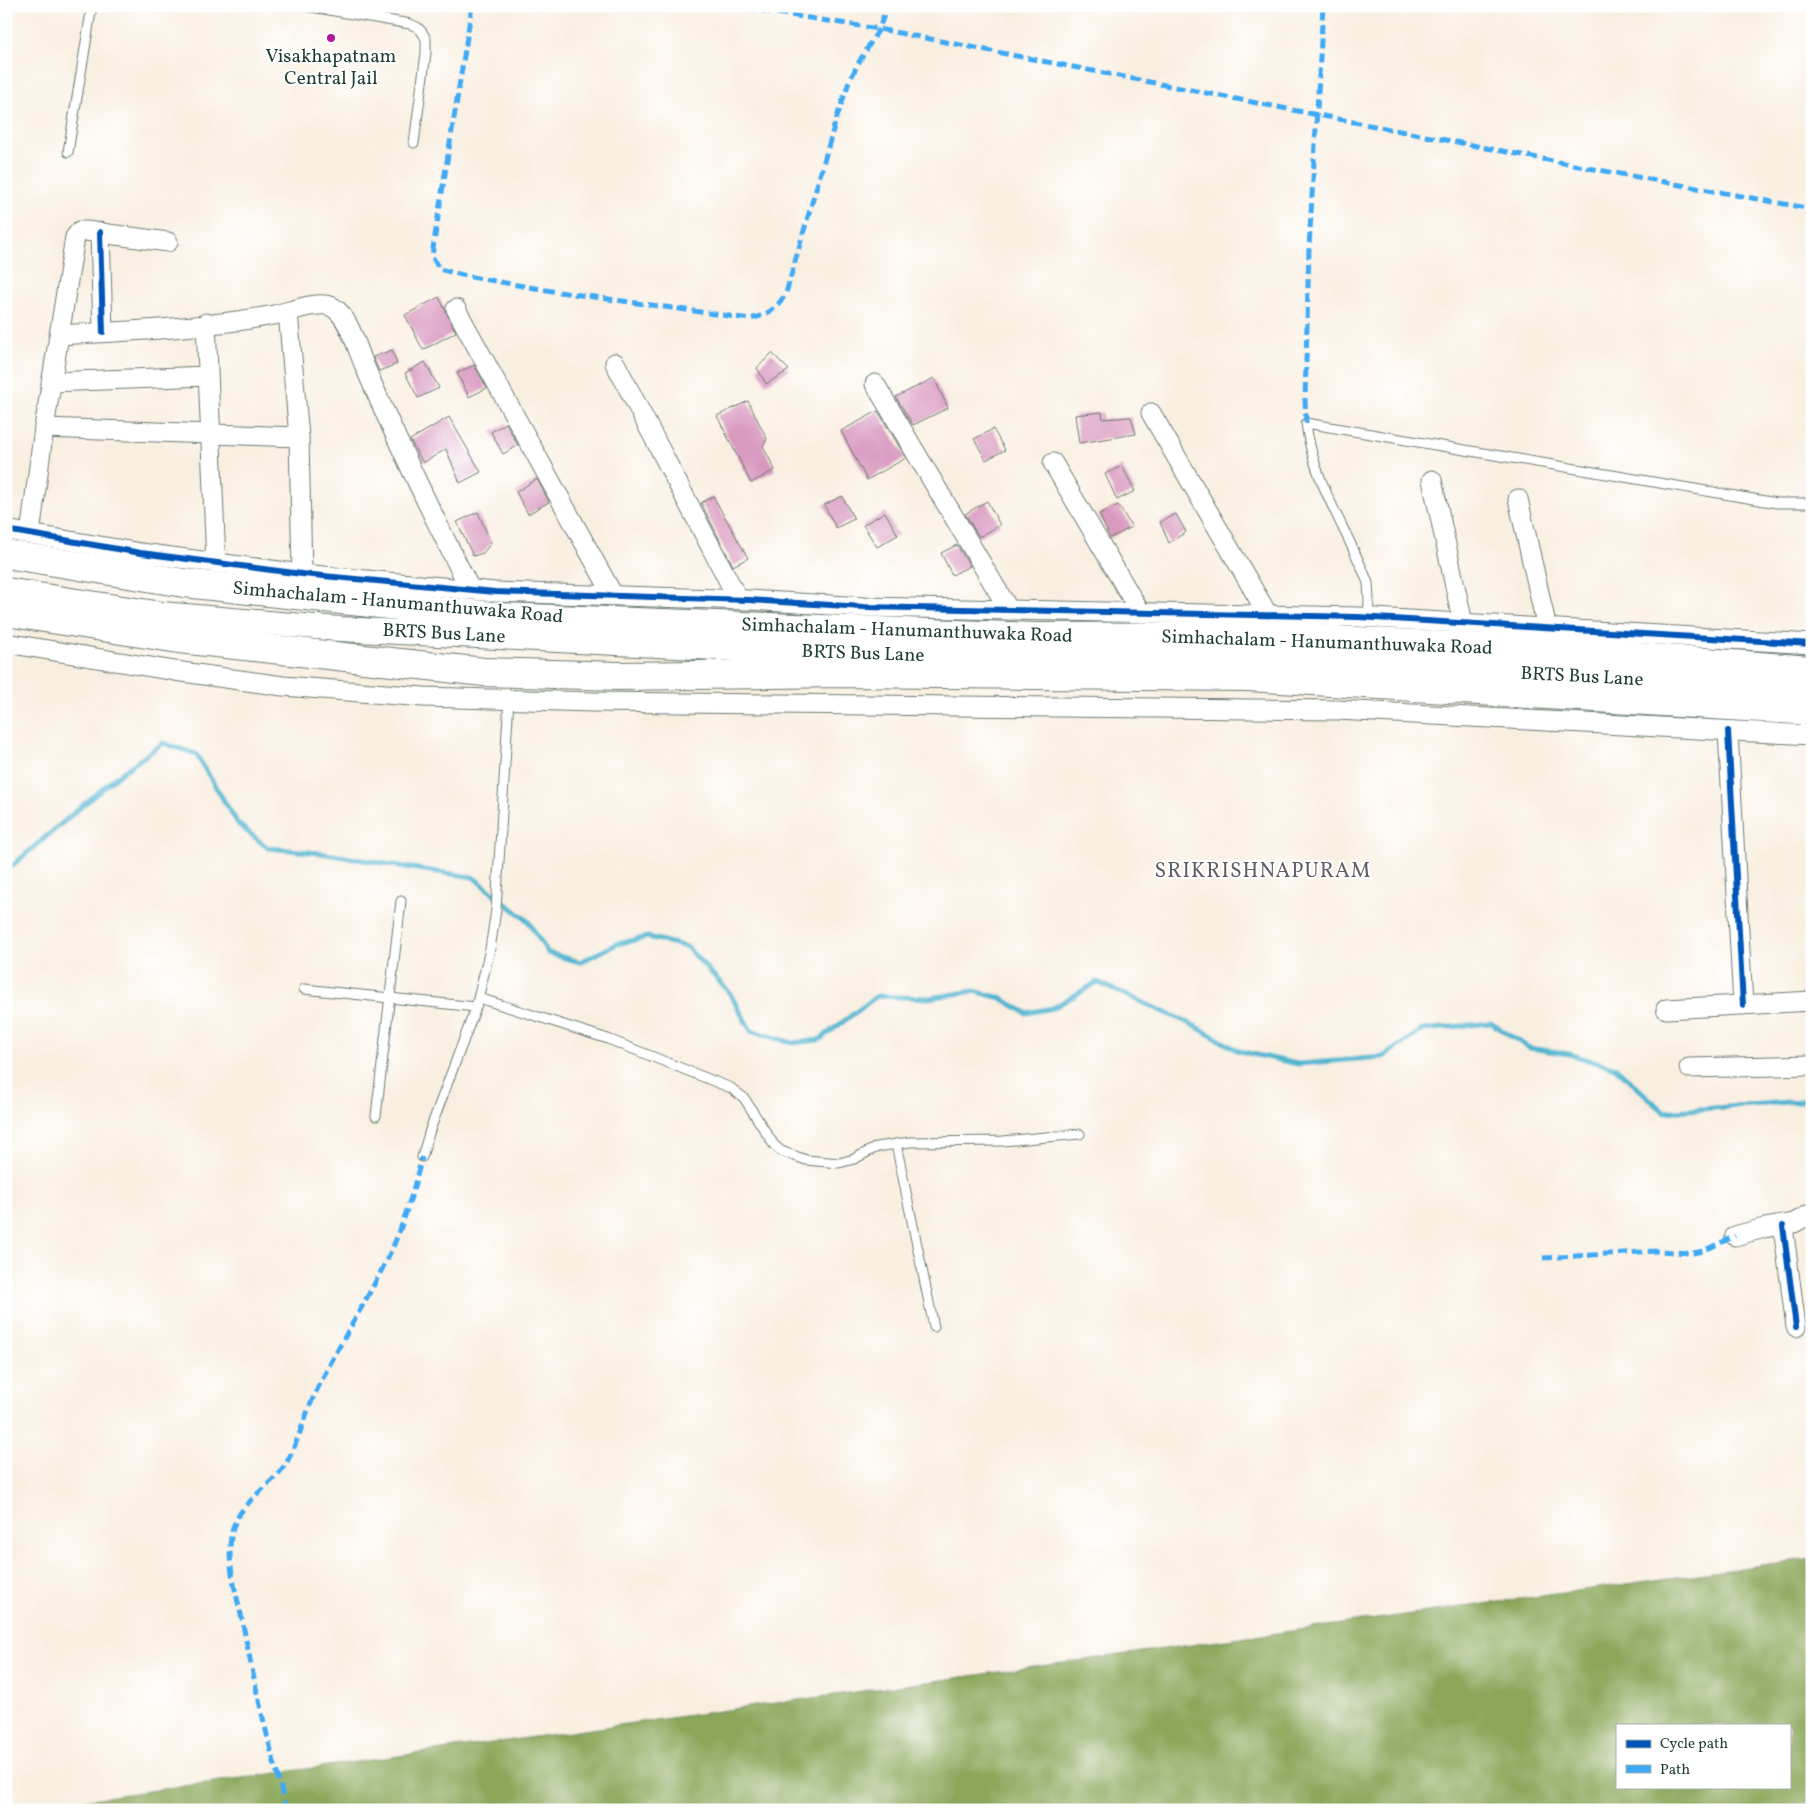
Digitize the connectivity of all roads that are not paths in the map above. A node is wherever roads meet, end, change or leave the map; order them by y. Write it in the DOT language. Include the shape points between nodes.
graph roads {
  1 [pos="92,6"];
  2 [pos="306,6"];
  3 [pos="414,143"];
  4 [pos="68,152"];
  5 [pos="100,232"];
  6 [pos="168,242"];
  7 [pos="456,309"];
  8 [pos="288,312"];
  9 [pos="206,324"];
  10 [pos="103,332"];
  11 [pos="60,335"];
  12 [pos="615,363"];
  13 [pos="208,376"];
  14 [pos="51,382"];
  15 [pos="875,384"];
  16 [pos="1151,412"];
  17 [pos="44,428"];
  18 [pos="210,432"];
  19 [pos="299,436"];
  20 [pos="1053,464"];
  21 [pos="1432,480"];
  22 [pos="1518,499"];
  23 [pos="1812,503"];
  24 [pos="6,530"];
  25 [pos="30,534"];
  26 [pos="6,554"];
  27 [pos="216,563"];
  28 [pos="302,574"];
  29 [pos="470,589"];
  30 [pos="6,590"];
  31 [pos="613,595"];
  32 [pos="738,600"];
  33 [pos="1009,610"];
  34 [pos="6,612"];
  35 [pos="1140,612"];
  36 [pos="1268,615"];
  37 [pos="1368,618"];
  38 [pos="1463,623"];
  39 [pos="1548,628"];
  40 [pos="6,643"];
  41 [pos="1812,644"];
  42 [pos="1812,670"];
  43 [pos="1812,692"];
  44 [pos="509,699"];
  45 [pos="1812,711"];
  46 [pos="1728,731"];
  47 [pos="1812,735"];
  48 [pos="401,901"];
  49 [pos="304,989"];
  50 [pos="390,998"];
  51 [pos="479,998"];
  52 [pos="1812,1001"];
  53 [pos="1743,1005"];
  54 [pos="476,1007"];
  55 [pos="1666,1009"];
  56 [pos="1812,1065"];
  57 [pos="1689,1068"];
  58 [pos="376,1116"];
  59 [pos="1080,1134"];
  60 [pos="896,1144"];
  61 [pos="422,1157"];
  62 [pos="1812,1213"];
  63 [pos="1783,1226"];
  64 [pos="1735,1236"];
  65 [pos="1796,1327"];
  66 [pos="934,1328"];
  1 -- 4 [label="lane"];
  2 -- 3 [label="lane" via="401,22 422,32 427,46"];
  5 -- 6 [label="street"];
  5 -- 10 [label="street"];
  5 -- 11 [label="street" via="80,232 75,237"];
  7 -- 31 [label="street"];
  8 -- 9 [label="street"];
  8 -- 19 [label="street"];
  8 -- 29 [label="street" via="321,305 339,311"];
  9 -- 10 [label="street"];
  9 -- 13 [label="street"];
  10 -- 11 [label="street"];
  11 -- 14 [label="street"];
  12 -- 32 [label="street"];
  13 -- 14 [label="street"];
  13 -- 18 [label="street"];
  14 -- 17 [label="street"];
  15 -- 33 [label="street"];
  16 -- 36 [label="street"];
  17 -- 18 [label="street"];
  17 -- 25 [label="street"];
  18 -- 19 [label="street"];
  18 -- 27 [label="street"];
  19 -- 28 [label="street"];
  20 -- 35 [label="street"];
  21 -- 38 [label="street"];
  22 -- 39 [label="street"];
  23 -- 37 [label="lane" via="1777,503 1306,423 1308,444 1320,481 1368,583"];
  24 -- 25 [label="street"];
  25 -- 27 [label="street"];
  26 -- 42 [label="main road, Simhachalam - Hanumanthuwaka Road" via="184,583 501,617 1025,636 1258,636 1572,652"];
  27 -- 28 [label="street"];
  28 -- 29 [label="street"];
  29 -- 31 [label="street"];
  30 -- 43 [label="street, BRTS Bus Lane" via="162,614 370,630 774,651 1278,659"];
  31 -- 32 [label="street"];
  32 -- 33 [label="street"];
  33 -- 35 [label="street"];
  34 -- 45 [label="main road, Simhachalam - Hanumanthuwaka Road" via="178,639 484,672 619,676 840,673 1248,677"];
  35 -- 36 [label="street"];
  36 -- 37 [label="street"];
  37 -- 38 [label="street"];
  38 -- 39 [label="street"];
  39 -- 41 [label="street"];
  40 -- 44 [label="street" via="283,686 406,696"];
  44 -- 46 [label="street" via="1337,710"];
  44 -- 51 [label="lane" via="496,910"];
  46 -- 47 [label="street"];
  46 -- 53 [label="street"];
  48 -- 50 [label="lane"];
  49 -- 50 [label="lane"];
  50 -- 54 [label="lane"];
  50 -- 58 [label="lane"];
  51 -- 54 [label="lane"];
  51 -- 60 [label="lane" via="608,1039 731,1088 744,1098 774,1145 790,1154 817,1162 839,1163"];
  52 -- 53 [label="street"];
  53 -- 55 [label="street"];
  54 -- 61 [label="lane"];
  56 -- 57 [label="street"];
  59 -- 60 [label="lane" via="1003,1141"];
  60 -- 66 [label="lane"];
  62 -- 63 [label="street"];
  63 -- 64 [label="street"];
  63 -- 65 [label="street"];
}
